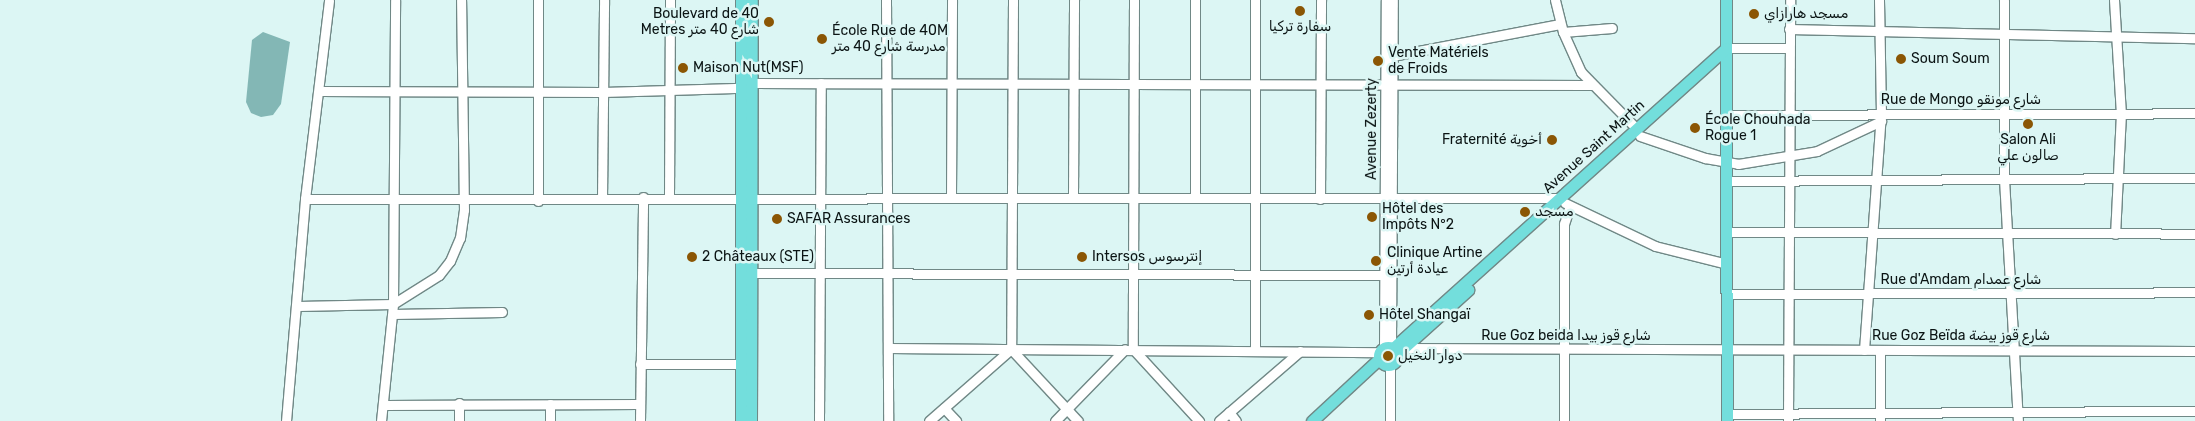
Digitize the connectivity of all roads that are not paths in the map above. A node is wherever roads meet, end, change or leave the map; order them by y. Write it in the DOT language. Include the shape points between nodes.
graph roads {
  1 [pos="329,0"];
  2 [pos="395,0"];
  3 [pos="461,0"];
  4 [pos="538,0"];
  5 [pos="604,0"];
  6 [pos="670,0"];
  7 [pos="741,0"];
  8 [pos="752,0"];
  9 [pos="886,0"];
  10 [pos="952,0"];
  11 [pos="1014,0"];
  12 [pos="1074,0"];
  13 [pos="1134,0"];
  14 [pos="1195,0"];
  15 [pos="1255,0"];
  16 [pos="1322,0"];
  17 [pos="1386,0"];
  18 [pos="1393,0"];
  19 [pos="1555,0"];
  20 [pos="1726,0"];
  21 [pos="1790,0"];
  22 [pos="1879,0"];
  23 [pos="2004,0"];
  24 [pos="2114,0"];
  25 [pos="1561,28"];
  26 [pos="1612,28"];
  27 [pos="1790,29"];
  28 [pos="1880,30"];
  29 [pos="2003,33"];
  30 [pos="2114,36"];
  31 [pos="2195,38"];
  32 [pos="1789,48"];
  33 [pos="1726,53"];
  34 [pos="1392,56"];
  35 [pos="752,83"];
  36 [pos="822,83"];
  37 [pos="951,83"];
  38 [pos="1134,83"];
  39 [pos="886,84"];
  40 [pos="1012,84"];
  41 [pos="1073,84"];
  42 [pos="1194,84"];
  43 [pos="1255,85"];
  44 [pos="1320,85"];
  45 [pos="1389,85"];
  46 [pos="1591,85"];
  47 [pos="741,87"];
  48 [pos="538,90"];
  49 [pos="669,90"];
  50 [pos="319,91"];
  51 [pos="397,91"];
  52 [pos="462,91"];
  53 [pos="603,92"];
  54 [pos="2121,112"];
  55 [pos="1790,113"];
  56 [pos="2195,113"];
  57 [pos="2003,114"];
  58 [pos="1726,115"];
  59 [pos="1881,118"];
  60 [pos="1638,132"];
  61 [pos="1790,158"];
  62 [pos="1727,164"];
  63 [pos="2118,178"];
  64 [pos="2195,178"];
  65 [pos="2004,179"];
  66 [pos="1877,180"];
  67 [pos="1727,181"];
  68 [pos="1790,181"];
  69 [pos="669,196"];
  70 [pos="746,196"];
  71 [pos="822,196"];
  72 [pos="887,196"];
  73 [pos="1073,196"];
  74 [pos="1135,196"];
  75 [pos="643,197"];
  76 [pos="951,197"];
  77 [pos="1012,197"];
  78 [pos="1195,198"];
  79 [pos="1256,198"];
  80 [pos="305,199"];
  81 [pos="602,199"];
  82 [pos="1320,199"];
  83 [pos="1388,199"];
  84 [pos="396,200"];
  85 [pos="538,201"];
  86 [pos="464,202"];
  87 [pos="1565,202"];
  88 [pos="1727,232"];
  89 [pos="1790,233"];
  90 [pos="1873,234"];
  91 [pos="2007,234"];
  92 [pos="2115,234"];
  93 [pos="2195,234"];
  94 [pos="1727,264"];
  95 [pos="1012,272"];
  96 [pos="752,273"];
  97 [pos="821,273"];
  98 [pos="1133,273"];
  99 [pos="887,274"];
  100 [pos="1256,274"];
  101 [pos="1389,274"];
  102 [pos="2195,292"];
  103 [pos="2010,293"];
  104 [pos="1728,294"];
  105 [pos="1790,294"];
  106 [pos="1868,294"];
  107 [pos="393,304"];
  108 [pos="298,306"];
  109 [pos="502,312"];
  110 [pos="393,314"];
  111 [pos="888,348"];
  112 [pos="1011,349"];
  113 [pos="1129,349"];
  114 [pos="1255,350"];
  115 [pos="1562,350"];
  116 [pos="1728,350"];
  117 [pos="1789,350"];
  118 [pos="1864,350"];
  119 [pos="1880,350"];
  120 [pos="2015,351"];
  121 [pos="2195,351"];
  122 [pos="1300,352"];
  123 [pos="1389,354"];
  124 [pos="640,364"];
  125 [pos="746,364"];
  126 [pos="459,403"];
  127 [pos="550,404"];
  128 [pos="640,404"];
  129 [pos="383,405"];
  130 [pos="944,408"];
  131 [pos="1067,409"];
  132 [pos="1880,410"];
  133 [pos="2195,411"];
  134 [pos="1228,412"];
  135 [pos="1788,416"];
  136 [pos="2018,416"];
  137 [pos="1727,418"];
  138 [pos="286,421"];
  139 [pos="381,421"];
  140 [pos="459,421"];
  141 [pos="550,421"];
  142 [pos="640,421"];
  143 [pos="741,421"];
  144 [pos="751,421"];
  145 [pos="819,421"];
  146 [pos="888,421"];
  147 [pos="929,421"];
  148 [pos="956,421"];
  149 [pos="1055,421"];
  150 [pos="1078,421"];
  151 [pos="1199,421"];
  152 [pos="1219,421"];
  153 [pos="1236,421"];
  154 [pos="1312,421"];
  155 [pos="1322,421"];
  156 [pos="1390,421"];
  157 [pos="1564,421"];
  158 [pos="1880,421"];
  1 -- 50 [label="street"];
  2 -- 51 [label="street"];
  3 -- 52 [label="street"];
  4 -- 48 [label="street"];
  5 -- 53 [label="street"];
  6 -- 49 [label="street"];
  7 -- 47 [label="main road"];
  8 -- 35 [label="main road"];
  9 -- 39 [label="street"];
  10 -- 37 [label="street"];
  11 -- 40 [label="street"];
  12 -- 41 [label="street"];
  13 -- 38 [label="street"];
  14 -- 42 [label="street"];
  15 -- 43 [label="street"];
  16 -- 44 [label="street"];
  17 -- 45 [label="street, Avenue Zezerty"];
  18 -- 34 [label="street, Avenue Zezerty"];
  19 -- 25 [label="street"];
  20 -- 33 [label="main road"];
  21 -- 27 [label="street"];
  22 -- 28 [label="street"];
  23 -- 29 [label="street"];
  24 -- 30 [label="street"];
  25 -- 26 [label="street"];
  25 -- 34 [label="street"];
  25 -- 46 [label="street"];
  27 -- 28 [label="street"];
  27 -- 32 [label="street"];
  28 -- 29 [label="street"];
  28 -- 59 [label="street"];
  29 -- 30 [label="street"];
  29 -- 57 [label="street"];
  30 -- 31 [label="street"];
  30 -- 54 [label="street"];
  32 -- 33 [label="street"];
  32 -- 55 [label="street"];
  33 -- 58 [label="main road"];
  33 -- 60 [label="main road, Avenue Saint Martin"];
  34 -- 45 [label="street, Avenue Zezerty"];
  35 -- 36 [label="street"];
  35 -- 47 [label="street"];
  35 -- 70 [label="main road"];
  36 -- 39 [label="street"];
  36 -- 71 [label="street"];
  37 -- 39 [label="street"];
  37 -- 40 [label="street"];
  37 -- 76 [label="street"];
  38 -- 41 [label="street"];
  38 -- 42 [label="street"];
  38 -- 74 [label="street"];
  39 -- 72 [label="street"];
  40 -- 41 [label="street"];
  40 -- 77 [label="street"];
  41 -- 73 [label="street"];
  42 -- 43 [label="street"];
  42 -- 78 [label="street"];
  43 -- 44 [label="street"];
  43 -- 79 [label="street"];
  44 -- 45 [label="street"];
  44 -- 82 [label="street"];
  45 -- 46 [label="street"];
  45 -- 83 [label="street, Avenue Zezerty"];
  46 -- 60 [label="street"];
  47 -- 49 [label="street"];
  47 -- 70 [label="main road"];
  48 -- 52 [label="street"];
  48 -- 53 [label="street"];
  48 -- 85 [label="street"];
  49 -- 53 [label="street"];
  49 -- 69 [label="street"];
  50 -- 51 [label="street"];
  50 -- 80 [label="street"];
  51 -- 52 [label="street"];
  51 -- 84 [label="street"];
  52 -- 86 [label="street"];
  53 -- 81 [label="street"];
  54 -- 56 [label="street, Rue de Mongo شارع مونقو"];
  54 -- 57 [label="street, Rue de Mongo شارع مونقو"];
  54 -- 63 [label="street"];
  55 -- 58 [label="street, Rue de Mongo شارع مونقو"];
  55 -- 59 [label="street, Rue de Mongo شارع مونقو"];
  55 -- 61 [label="street"];
  57 -- 59 [label="street, Rue de Mongo شارع مونقو"];
  57 -- 65 [label="street"];
  58 -- 62 [label="main road"];
  59 -- 61 [label="street" via="1817,151"];
  59 -- 66 [label="street"];
  60 -- 62 [label="street"];
  60 -- 87 [label="main road, Avenue Saint Martin"];
  61 -- 62 [label="street"];
  61 -- 68 [label="street"];
  62 -- 67 [label="main road"];
  63 -- 64 [label="street"];
  63 -- 65 [label="street"];
  63 -- 92 [label="street"];
  65 -- 66 [label="street"];
  65 -- 91 [label="street"];
  66 -- 68 [label="street"];
  66 -- 90 [label="street"];
  67 -- 68 [label="street"];
  67 -- 88 [label="main road"];
  68 -- 89 [label="street"];
  69 -- 70 [label="street"];
  69 -- 75 [label="street"];
  70 -- 71 [label="street"];
  70 -- 96 [label="main road"];
  70 -- 125 [label="main road"];
  71 -- 72 [label="street"];
  71 -- 97 [label="street"];
  72 -- 76 [label="street"];
  72 -- 99 [label="street"];
  73 -- 74 [label="street"];
  73 -- 77 [label="street"];
  74 -- 78 [label="street"];
  74 -- 98 [label="street"];
  75 -- 81 [label="street"];
  75 -- 124 [label="street"];
  76 -- 77 [label="street"];
  77 -- 95 [label="street"];
  78 -- 79 [label="street"];
  79 -- 82 [label="street"];
  79 -- 100 [label="street"];
  80 -- 84 [label="street"];
  80 -- 108 [label="street"];
  81 -- 85 [label="street"];
  82 -- 83 [label="street"];
  83 -- 87 [label="street"];
  83 -- 101 [label="street, Avenue Zezerty"];
  84 -- 86 [label="street"];
  84 -- 107 [label="street"];
  85 -- 86 [label="street"];
  86 -- 107 [label="street" via="460,238 450,261 439,275"];
  87 -- 94 [label="street" via="1655,246"];
  87 -- 115 [label="street"];
  87 -- 123 [label="main road, Avenue Saint Martin"];
  88 -- 89 [label="street"];
  88 -- 94 [label="main road"];
  89 -- 90 [label="street"];
  89 -- 105 [label="street"];
  90 -- 91 [label="street"];
  90 -- 106 [label="street"];
  91 -- 92 [label="street"];
  91 -- 103 [label="street"];
  92 -- 93 [label="street"];
  94 -- 104 [label="main road"];
  95 -- 98 [label="street"];
  95 -- 99 [label="street"];
  95 -- 112 [label="street"];
  96 -- 97 [label="street"];
  96 -- 125 [label="main road"];
  97 -- 99 [label="street"];
  97 -- 145 [label="street"];
  98 -- 100 [label="street"];
  98 -- 113 [label="street"];
  99 -- 111 [label="street"];
  100 -- 101 [label="street"];
  100 -- 114 [label="street"];
  101 -- 123 [label="street, Avenue Zezerty"];
  102 -- 103 [label="street, Rue d'Amdam شارع عمدام"];
  103 -- 106 [label="street, Rue d'Amdam شارع عمدام"];
  103 -- 120 [label="street"];
  104 -- 105 [label="street, Rue d'Amdam شارع عمدام"];
  104 -- 116 [label="main road"];
  105 -- 106 [label="street, Rue d'Amdam شارع عمدام"];
  105 -- 117 [label="street"];
  106 -- 118 [label="street"];
  107 -- 108 [label="street"];
  107 -- 110 [label="street"];
  108 -- 138 [label="street"];
  109 -- 110 [label="street"];
  110 -- 129 [label="street"];
  111 -- 112 [label="street, Rue Goz beida شارع قوز بيدا"];
  111 -- 146 [label="street"];
  112 -- 113 [label="street, Rue Goz beida شارع قوز بيدا"];
  112 -- 130 [label="street"];
  112 -- 131 [label="street"];
  113 -- 114 [label="street, Rue Goz beida شارع قوز بيدا"];
  113 -- 131 [label="street"];
  113 -- 151 [label="street"];
  114 -- 122 [label="street, Rue Goz beida شارع قوز بيدا"];
  115 -- 116 [label="street, Rue Goz beida شارع قوز بيدا"];
  115 -- 123 [label="street, Rue Goz beida شارع قوز بيدا"];
  115 -- 157 [label="street"];
  116 -- 117 [label="street, Rue Goz Beïda شارع قوز بيضة"];
  116 -- 137 [label="main road"];
  117 -- 118 [label="street, Rue Goz Beïda شارع قوز بيضة"];
  117 -- 135 [label="street"];
  118 -- 119 [label="street, Rue Goz Beïda شارع قوز بيضة"];
  119 -- 120 [label="street, Rue Goz Beïda شارع قوز بيضة"];
  119 -- 132 [label="street"];
  120 -- 121 [label="street, Rue Goz Beïda شارع قوز بيضة"];
  120 -- 136 [label="street"];
  122 -- 123 [label="street, Rue Goz beida شارع قوز بيدا"];
  122 -- 134 [label="street"];
  123 -- 154 [label="main road, Avenue Saint Martin"];
  123 -- 155 [label="main road, Avenue Saint Martin"];
  123 -- 156 [label="street, Avenue Zezerty"];
  124 -- 125 [label="street"];
  124 -- 128 [label="street"];
  125 -- 143 [label="main road"];
  125 -- 144 [label="main road"];
  126 -- 127 [label="street"];
  126 -- 129 [label="street"];
  126 -- 140 [label="street"];
  127 -- 128 [label="street"];
  127 -- 141 [label="street"];
  128 -- 142 [label="street"];
  129 -- 139 [label="street"];
  130 -- 147 [label="street"];
  130 -- 148 [label="street"];
  131 -- 149 [label="street"];
  131 -- 150 [label="street"];
  132 -- 135 [label="street"];
  132 -- 136 [label="street"];
  132 -- 158 [label="street"];
  133 -- 136 [label="street"];
  134 -- 152 [label="street"];
  134 -- 153 [label="street"];
  135 -- 137 [label="street"];
}
